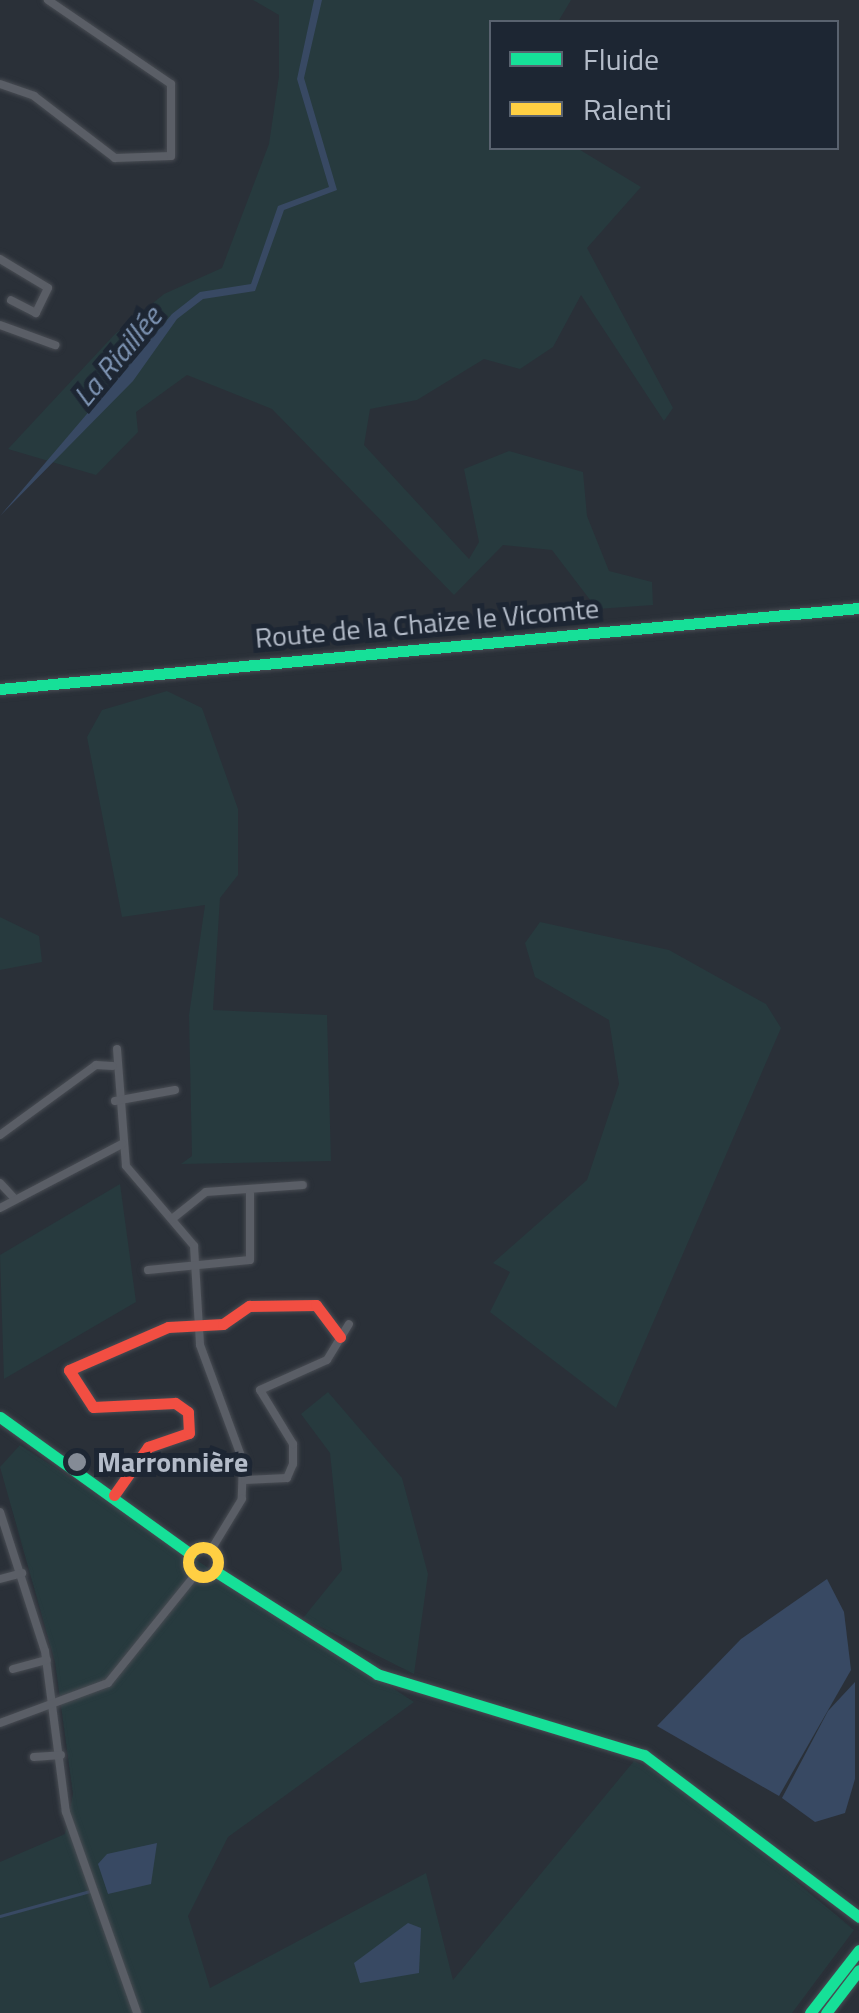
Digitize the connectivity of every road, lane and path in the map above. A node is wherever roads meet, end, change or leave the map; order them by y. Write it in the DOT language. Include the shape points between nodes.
graph roads {
  1 [pos="48,0"];
  2 [pos="0,84"];
  3 [pos="0,259"];
  4 [pos="12,300"];
  5 [pos="0,325"];
  6 [pos="55,345"];
  7 [pos="859,608"];
  8 [pos="0,688"];
  9 [pos="117,1049"];
  10 [pos="113,1066"];
  11 [pos="175,1090"];
  12 [pos="115,1101"];
  13 [pos="0,1135"];
  14 [pos="122,1144"];
  15 [pos="0,1183"];
  16 [pos="303,1184"];
  17 [pos="250,1193"];
  18 [pos="13,1198"];
  19 [pos="0,1208"];
  20 [pos="172,1219"];
  21 [pos="201,1265"];
  22 [pos="148,1270"];
  23 [pos="349,1324"];
  24 [pos="198,1328"];
  25 [pos="340,1338"];
  26 [pos="0,1417"];
  27 [pos="245,1480"];
  28 [pos="114,1495"];
  29 [pos="0,1512"];
  30 [pos="4,1534"];
  31 [pos="212,1550"];
  32 [pos="191,1554"];
  33 [pos="215,1571"];
  34 [pos="22,1573"];
  35 [pos="195,1575"];
  36 [pos="0,1579"];
  37 [pos="47,1660"];
  38 [pos="13,1669"];
  39 [pos="56,1700"];
  40 [pos="0,1723"];
  41 [pos="61,1755"];
  42 [pos="34,1757"];
  43 [pos="858,1917"];
  44 [pos="859,1950"];
  45 [pos="859,1970"];
  46 [pos="137,2013"];
  47 [pos="810,2013"];
  48 [pos="826,2013"];
  1 -- 2 [label="street" via="172,84 172,156 116,158 34,96"];
  3 -- 4 [label="street" via="48,288 36,313"];
  5 -- 6 [label="street"];
  7 -- 8 [label="main road, Route de la Chaize le Vicomte"];
  9 -- 10 [label="street"];
  10 -- 12 [label="street"];
  10 -- 13 [label="street" via="96,1065"];
  11 -- 12 [label="street"];
  12 -- 14 [label="street"];
  14 -- 18 [label="street"];
  14 -- 20 [label="street" via="136,1186"];
  15 -- 18 [label="street"];
  16 -- 17 [label="street"];
  17 -- 20 [label="street" via="206,1192"];
  17 -- 21 [label="street" via="257,1252"];
  18 -- 19 [label="street"];
  20 -- 21 [label="street"];
  21 -- 22 [label="street"];
  21 -- 24 [label="street"];
  23 -- 25 [label="street"];
  24 -- 25 [label="main road" via="249,1306 316,1305"];
  24 -- 27 [label="street"];
  24 -- 28 [label="main road" via="168,1327 70,1370 93,1407 174,1403 188,1412 190,1433 148,1447"];
  25 -- 27 [label="street" via="327,1360 260,1390 292,1444 293,1464 288,1478"];
  26 -- 28 [label="main road"];
  27 -- 31 [label="street"];
  28 -- 32 [label="main road"];
  29 -- 30 [label="street"];
  30 -- 34 [label="street"];
  31 -- 32 [label="main road"];
  31 -- 33 [label="main road"];
  32 -- 35 [label="main road"];
  33 -- 35 [label="main road"];
  33 -- 43 [label="main road" via="377,1674 644,1755"];
  34 -- 36 [label="street"];
  34 -- 37 [label="street"];
  35 -- 39 [label="street" via="121,1673"];
  37 -- 38 [label="street"];
  37 -- 39 [label="street"];
  39 -- 40 [label="street"];
  39 -- 41 [label="street"];
  41 -- 42 [label="street"];
  41 -- 46 [label="street" via="68,1820 103,1896"];
  44 -- 47 [label="main road"];
  45 -- 48 [label="main road"];
}
